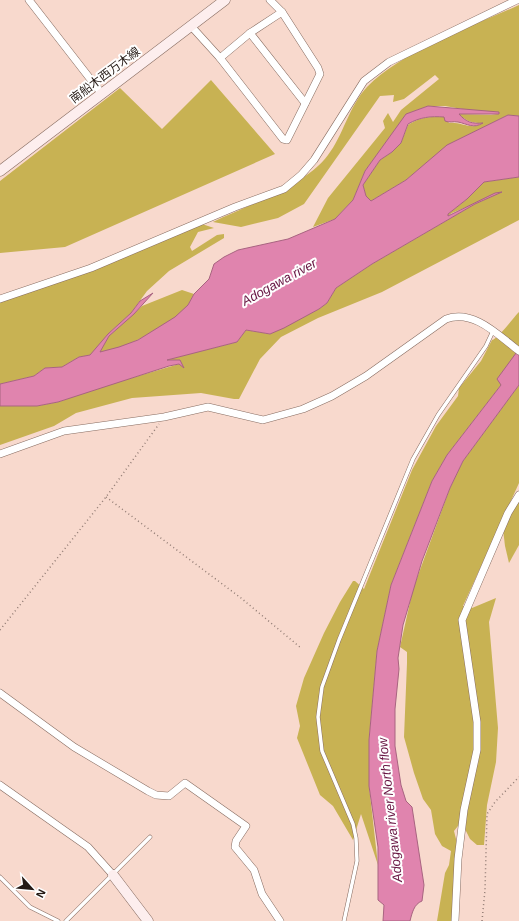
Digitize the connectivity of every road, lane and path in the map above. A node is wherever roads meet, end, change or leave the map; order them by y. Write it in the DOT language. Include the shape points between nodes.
graph roads {
  1 [pos="29,0"];
  2 [pos="225,0"];
  3 [pos="270,0"];
  4 [pos="517,0"];
  5 [pos="282,12"];
  6 [pos="191,26"];
  7 [pos="250,33"];
  8 [pos="220,58"];
  9 [pos="102,94"];
  10 [pos="305,103"];
  11 [pos="0,171"];
  12 [pos="0,299"];
  13 [pos="493,331"];
  14 [pos="519,351"];
  15 [pos="164,417"];
  16 [pos="0,454"];
  17 [pos="519,495"];
  18 [pos="106,497"];
  19 [pos="0,630"];
  20 [pos="301,648"];
  21 [pos="0,693"];
  22 [pos="519,778"];
  23 [pos="0,785"];
  24 [pos="150,837"];
  25 [pos="113,875"];
  26 [pos="0,877"];
  27 [pos="58,921"];
  28 [pos="66,921"];
  29 [pos="148,921"];
  30 [pos="280,921"];
  31 [pos="344,921"];
  32 [pos="455,921"];
  33 [pos="482,921"];
  1 -- 9 [label="street"];
  2 -- 6 [label="main road, 南船木西万木線"];
  3 -- 5 [label="street"];
  4 -- 12 [label="street" via="389,62 364,81 314,160 284,189 91,268"];
  5 -- 7 [label="street"];
  5 -- 10 [label="street" via="320,74"];
  6 -- 8 [label="street"];
  6 -- 9 [label="main road, 南船木西万木線"];
  7 -- 8 [label="street"];
  7 -- 10 [label="street"];
  8 -- 10 [label="street" via="283,139 287,140"];
  9 -- 11 [label="main road, 南船木西万木線"];
  13 -- 14 [label="street"];
  13 -- 15 [label="street" via="465,316 446,319 366,376 332,396 303,409 263,420 208,407"];
  13 -- 31 [label="lane" via="486,346 438,415 413,459 322,687 318,717 322,751 353,824 356,838 356,861"];
  15 -- 16 [label="street" via="64,431"];
  15 -- 18 [label="path"];
  17 -- 32 [label="street" via="508,513 462,620 477,722 477,750 464,810 458,859"];
  18 -- 19 [label="path"];
  18 -- 20 [label="path" via="241,598"];
  21 -- 30 [label="street" via="74,747 148,791 156,795 170,796 185,783 246,826 235,846 254,870 262,894"];
  22 -- 33 [label="path" via="487,814"];
  23 -- 25 [label="street" via="88,848"];
  24 -- 25 [label="lane"];
  25 -- 28 [label="lane"];
  25 -- 29 [label="main road"];
  26 -- 27 [label="lane" via="30,907"];
}
